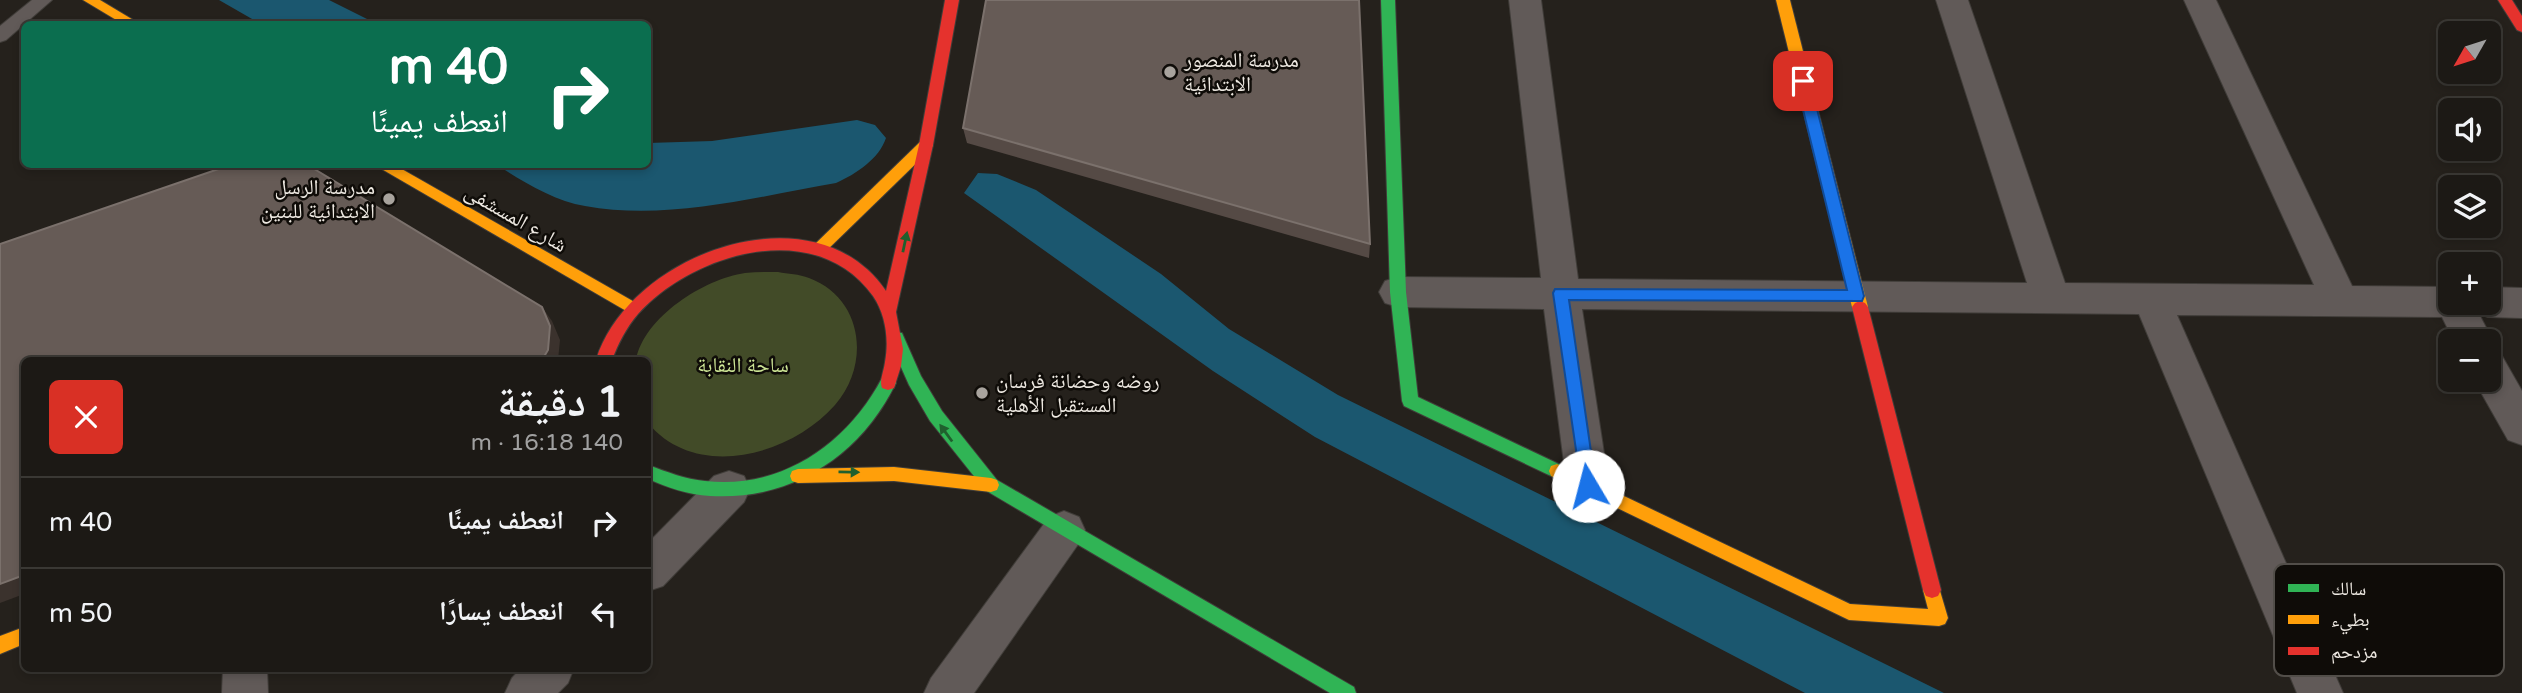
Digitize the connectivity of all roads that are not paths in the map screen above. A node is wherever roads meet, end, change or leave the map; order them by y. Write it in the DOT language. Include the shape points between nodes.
graph roads {
  1 [pos="43,0"];
  2 [pos="89,0"];
  3 [pos="953,0"];
  4 [pos="1388,0"];
  5 [pos="1525,0"];
  6 [pos="1783,0"];
  7 [pos="1952,0"];
  8 [pos="2200,0"];
  9 [pos="2505,0"];
  10 [pos="128,21"];
  11 [pos="2522,27"];
  12 [pos="0,36"];
  13 [pos="926,145"];
  14 [pos="387,168"];
  15 [pos="818,250"];
  16 [pos="1398,292"];
  17 [pos="1561,293"];
  18 [pos="1857,296"];
  19 [pos="2051,298"];
  20 [pos="2151,299"];
  21 [pos="2340,301"];
  22 [pos="2438,302"];
  23 [pos="2501,303"];
  24 [pos="2522,303"];
  25 [pos="633,308"];
  26 [pos="890,309"];
  27 [pos="896,337"];
  28 [pos="605,357"];
  29 [pos="2501,391"];
  30 [pos="2522,428"];
  31 [pos="651,473"];
  32 [pos="781,478"];
  33 [pos="991,485"];
  34 [pos="1588,486"];
  35 [pos="729,489"];
  36 [pos="1064,530"];
  37 [pos="651,569"];
  38 [pos="2274,586"];
  39 [pos="21,637"];
  40 [pos="0,645"];
  41 [pos="245,672"];
  42 [pos="548,672"];
  43 [pos="2313,676"];
  44 [pos="245,693"];
  45 [pos="528,693"];
  46 [pos="947,693"];
  47 [pos="1347,693"];
  48 [pos="2320,693"];
  1 -- 12 [label="lane"];
  2 -- 10 [label="street"];
  3 -- 13 [label="street"];
  4 -- 16 [label="street"];
  5 -- 17 [label="street"];
  6 -- 18 [label="street"];
  7 -- 19 [label="street"];
  8 -- 21 [label="street"];
  9 -- 11 [label="street"];
  13 -- 15 [label="street"];
  26 -- 13 [label="street, one-way"];
  14 -- 25 [label="street, شارع المسشفى"];
  15 -- 25 [label="street" via="780,244 700,261 664,281"];
  15 -- 26 [label="street" via="849,263 874,283"];
  16 -- 17 [label="street"];
  16 -- 34 [label="street" via="1410,401"];
  17 -- 18 [label="street"];
  17 -- 34 [label="street"];
  18 -- 19 [label="street"];
  18 -- 34 [label="street" via="1939,618 1849,612"];
  19 -- 20 [label="street"];
  20 -- 21 [label="street"];
  20 -- 38 [label="street"];
  21 -- 22 [label="street"];
  23 -- 24 [label="street"];
  25 -- 28 [label="street"];
  26 -- 27 [label="street"];
  27 -- 32 [label="street" via="890,378 868,419 830,454"];
  33 -- 27 [label="street, one-way" via="932,414"];
  29 -- 30 [label="street"];
  31 -- 35 [label="street" via="685,487"];
  32 -- 33 [label="street, one-way" via="887,473"];
  32 -- 35 [label="street"];
  33 -- 36 [label="street"];
  35 -- 37 [label="street"];
  36 -- 46 [label="street"];
  36 -- 47 [label="street"];
  39 -- 40 [label="street"];
  41 -- 44 [label="street"];
  42 -- 45 [label="street"];
  43 -- 48 [label="street"];
}
